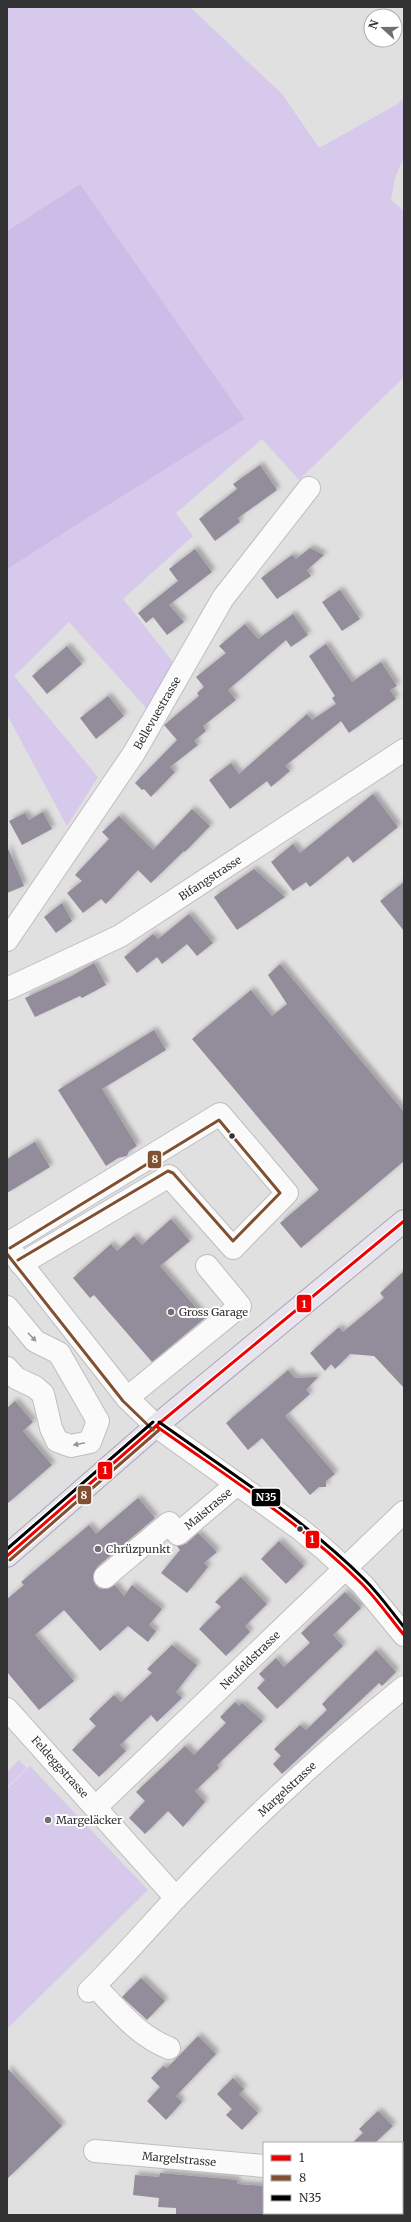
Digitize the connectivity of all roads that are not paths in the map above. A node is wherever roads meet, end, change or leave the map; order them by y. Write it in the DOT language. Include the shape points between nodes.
graph roads {
  1 [pos="309,488"];
  2 [pos="404,750"];
  3 [pos="7,940"];
  4 [pos="7,989"];
  5 [pos="404,1221"];
  6 [pos="7,1245"];
  7 [pos="21,1264"];
  8 [pos="206,1266"];
  9 [pos="7,1307"];
  10 [pos="7,1368"];
  11 [pos="127,1398"];
  12 [pos="156,1426"];
  13 [pos="237,1484"];
  14 [pos="404,1512"];
  15 [pos="7,1556"];
  16 [pos="345,1569"];
  17 [pos="104,1577"];
  18 [pos="404,1635"];
  19 [pos="404,1687"];
  20 [pos="8,1711"];
  21 [pos="96,1807"];
  22 [pos="176,1898"];
  23 [pos="169,2048"];
  24 [pos="95,2151"];
  25 [pos="263,2166"];
  1 -- 3 [label="street, Bellevuestrasse" via="224,598 134,753"];
  2 -- 4 [label="street, Bifangstrasse" via="120,936"];
  5 -- 12 [label="main road"];
  6 -- 7 [label="street"];
  6 -- 7 [label="street" via="220,1114 287,1193 233,1248 169,1176"];
  7 -- 11 [label="street"];
  8 -- 11 [label="street" via="240,1306"];
  9 -- 10 [label="street, one-way" via="35,1341 59,1353 98,1421 90,1442 71,1446 57,1440 51,1428 43,1394 16,1378"];
  11 -- 12 [label="street"];
  12 -- 13 [label="street"];
  12 -- 15 [label="main road"];
  13 -- 16 [label="street" via="300,1529"];
  13 -- 17 [label="street, Maistrasse" via="178,1534 169,1523"];
  14 -- 16 [label="street, Neufeldstrasse"];
  16 -- 18 [label="street" via="362,1584"];
  16 -- 21 [label="street, Neufeldstrasse"];
  19 -- 22 [label="street, Margelstrasse" via="355,1735 261,1813"];
  20 -- 21 [label="street, Feldeggstrasse"];
  21 -- 22 [label="street, Feldeggstrasse"];
  22 -- 23 [label="street, Margelstrasse" via="124,1957 92,1988 153,2042"];
  24 -- 25 [label="street, Margelstrasse"];
}
